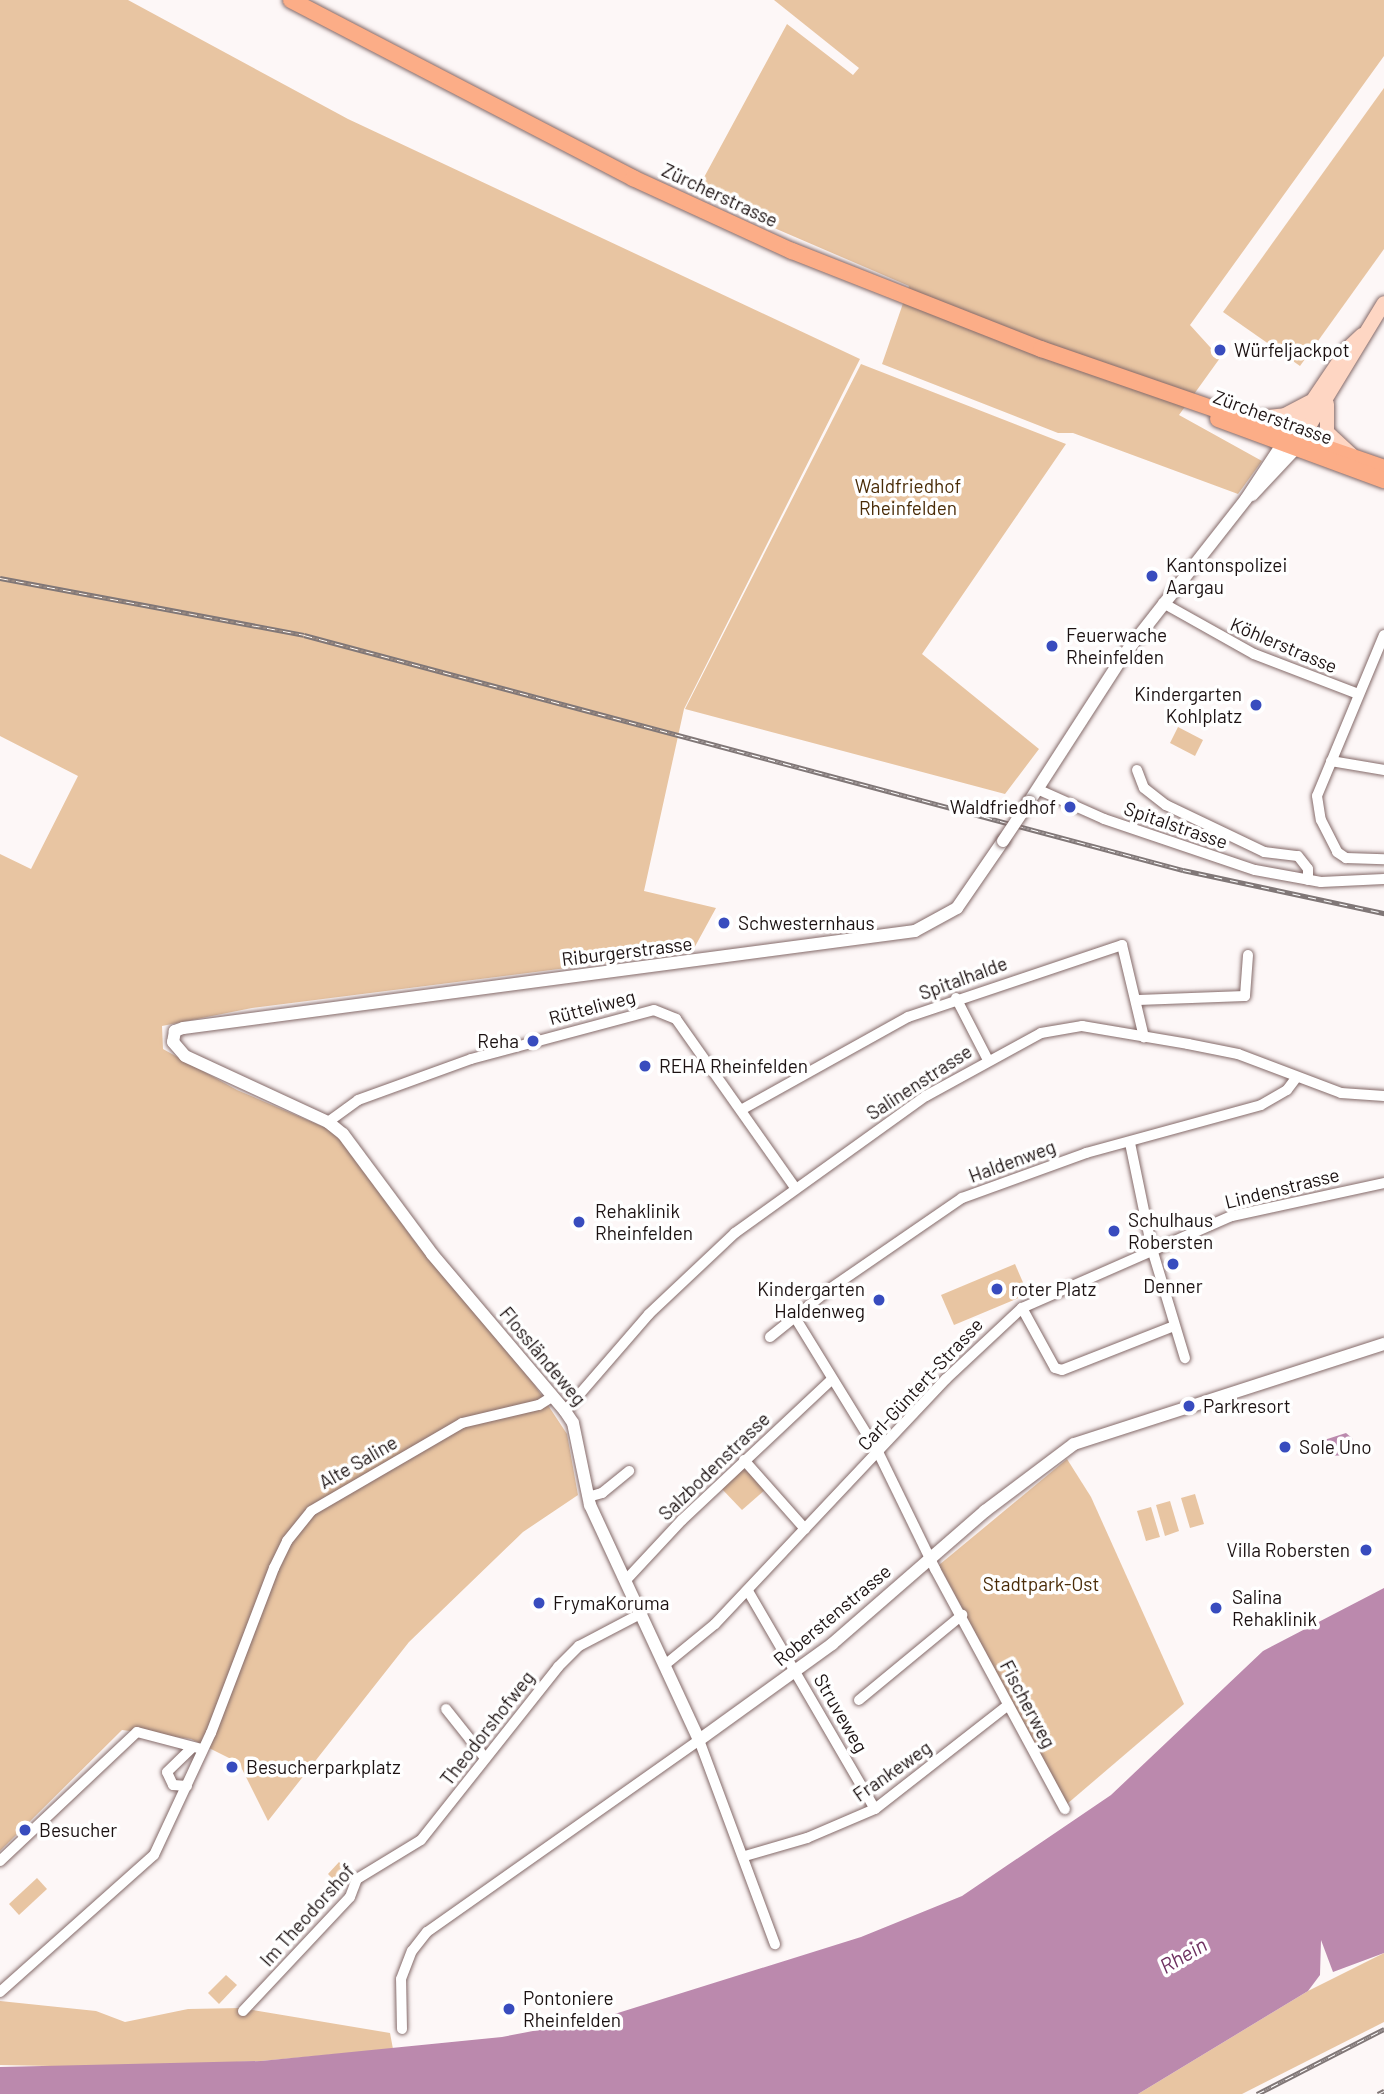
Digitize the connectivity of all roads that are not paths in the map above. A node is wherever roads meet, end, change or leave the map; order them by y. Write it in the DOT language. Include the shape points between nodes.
graph roads {
  1 [pos="291,0"];
  2 [pos="1384,303"];
  3 [pos="1366,332"];
  4 [pos="1150,387"];
  5 [pos="1310,401"];
  6 [pos="1327,402"];
  7 [pos="1249,419"];
  8 [pos="1293,441"];
  9 [pos="1352,455"];
  10 [pos="1384,468"];
  11 [pos="1384,480"];
  12 [pos="1163,603"];
  13 [pos="1384,635"];
  14 [pos="1358,694"];
  15 [pos="1331,761"];
  16 [pos="1137,770"];
  17 [pos="1384,770"];
  18 [pos="1037,789"];
  19 [pos="1384,859"];
  20 [pos="1384,878"];
  21 [pos="1308,880"];
  22 [pos="1248,955"];
  23 [pos="956,998"];
  24 [pos="1138,1000"];
  25 [pos="175,1031"];
  26 [pos="1144,1037"];
  27 [pos="987,1058"];
  28 [pos="1296,1078"];
  29 [pos="1384,1096"];
  30 [pos="741,1110"];
  31 [pos="328,1122"];
  32 [pos="1130,1143"];
  33 [pos="1384,1183"];
  34 [pos="795,1188"];
  35 [pos="1152,1249"];
  36 [pos="1022,1308"];
  37 [pos="796,1319"];
  38 [pos="1174,1326"];
  39 [pos="770,1337"];
  40 [pos="1384,1344"];
  41 [pos="1185,1358"];
  42 [pos="830,1381"];
  43 [pos="552,1397"];
  44 [pos="565,1411"];
  45 [pos="879,1454"];
  46 [pos="744,1460"];
  47 [pos="629,1471"];
  48 [pos="587,1497"];
  49 [pos="805,1529"];
  50 [pos="931,1558"];
  51 [pos="626,1580"];
  52 [pos="748,1591"];
  53 [pos="642,1613"];
  54 [pos="962,1615"];
  55 [pos="666,1664"];
  56 [pos="797,1672"];
  57 [pos="859,1699"];
  58 [pos="1008,1705"];
  59 [pos="446,1709"];
  60 [pos="699,1740"];
  61 [pos="197,1749"];
  62 [pos="485,1758"];
  63 [pos="187,1786"];
  64 [pos="875,1809"];
  65 [pos="1065,1809"];
  66 [pos="405,1853"];
  67 [pos="745,1856"];
  68 [pos="0,1861"];
  69 [pos="775,1944"];
  70 [pos="0,1992"];
  71 [pos="243,2011"];
  72 [pos="402,2029"];
  1 -- 4 [label="main road, Zürcherstrasse" via="633,178 792,251"];
  2 -- 3 [label="main road, Riburgerstrasse"];
  3 -- 5 [label="main road, Riburgerstrasse" via="1348,348"];
  3 -- 6 [label="main road, Riburgerstrasse"];
  4 -- 7 [label="main road, Zürcherstrasse"];
  4 -- 8 [label="main road, Zürcherstrasse" via="1174,403"];
  5 -- 7 [label="main road" via="1285,415"];
  5 -- 8 [label="main road, Riburgerstrasse"];
  6 -- 8 [label="main road, Riburgerstrasse"];
  6 -- 9 [label="main road" via="1327,432"];
  7 -- 8 [label="main road, Zürcherstrasse"];
  8 -- 9 [label="main road, Zürcherstrasse"];
  8 -- 11 [label="main road, Zürcherstrasse"];
  8 -- 12 [label="street, Riburgerstrasse"];
  9 -- 10 [label="main road, Zürcherstrasse"];
  12 -- 14 [label="street, Köhlerstrasse" via="1250,652"];
  12 -- 18 [label="street, Riburgerstrasse" via="1093,698"];
  13 -- 14 [label="street"];
  14 -- 15 [label="street"];
  15 -- 17 [label="street"];
  15 -- 19 [label="street" via="1317,796 1331,841 1346,858"];
  16 -- 21 [label="street, Spitalstrasse" via="1144,788 1166,805 1264,852 1297,856 1308,869"];
  18 -- 21 [label="street, Spitalstrasse" via="1061,803 1185,848 1255,870"];
  18 -- 25 [label="street, Riburgerstrasse, bridge" via="957,908 915,931"];
  20 -- 21 [label="street, Spitalstrasse"];
  22 -- 24 [label="street" via="1245,996"];
  23 -- 24 [label="street, Spitalhalde" via="1122,944"];
  23 -- 27 [label="street"];
  23 -- 30 [label="street, Spitalhalde" via="908,1017"];
  24 -- 26 [label="street, Spitalhalde"];
  25 -- 31 [label="street, Flossländeweg" via="173,1042 185,1056"];
  26 -- 27 [label="street, Salinenstrasse" via="1074,1026 1041,1032"];
  26 -- 28 [label="street, Salinenstrasse" via="1238,1054"];
  27 -- 34 [label="street, Salinenstrasse"];
  28 -- 29 [label="street, Salinenstrasse" via="1344,1093"];
  28 -- 32 [label="street, Haldenweg" via="1287,1090 1261,1105"];
  30 -- 31 [label="street, Rütteliweg" via="676,1019 648,1010 471,1059 358,1100"];
  30 -- 34 [label="street, Rütteliweg"];
  31 -- 43 [label="street, Flossländeweg" via="356,1147 432,1254"];
  32 -- 35 [label="street"];
  32 -- 37 [label="street, Haldenweg" via="1086,1153 962,1198 831,1288"];
  33 -- 35 [label="street, Lindenstrasse" via="1232,1216"];
  34 -- 44 [label="street, Salinenstrasse" via="708,1256 649,1314"];
  35 -- 36 [label="street, Carl-Güntert-Strasse"];
  35 -- 38 [label="street"];
  36 -- 38 [label="street" via="1055,1368 1062,1370"];
  36 -- 45 [label="street, Carl-Güntert-Strasse" via="954,1371"];
  37 -- 39 [label="street, Haldenweg"];
  37 -- 42 [label="street, Fischerweg"];
  38 -- 41 [label="street"];
  40 -- 50 [label="street, Roberstenstrasse" via="1074,1444 1019,1483"];
  42 -- 45 [label="street, Fischerweg"];
  42 -- 46 [label="street, Salzbodenstrasse"];
  43 -- 44 [label="street, Flossländeweg"];
  43 -- 61 [label="street, Alte Saline" via="539,1405 462,1423 311,1511 278,1559"];
  44 -- 48 [label="street, Flossländeweg" via="573,1423"];
  45 -- 49 [label="street, Carl-Güntert-Strasse"];
  45 -- 50 [label="street, Fischerweg"];
  46 -- 49 [label="street"];
  46 -- 51 [label="street, Salzbodenstrasse"];
  47 -- 48 [label="street" via="602,1493"];
  48 -- 51 [label="street, Flossländeweg"];
  49 -- 52 [label="street, Carl-Güntert-Strasse"];
  50 -- 54 [label="street, Fischerweg"];
  50 -- 56 [label="street, Roberstenstrasse"];
  51 -- 53 [label="street, Flossländeweg"];
  52 -- 55 [label="street, Carl-Güntert-Strasse"];
  52 -- 56 [label="street, Struveweg"];
  53 -- 55 [label="street, Flossländeweg"];
  53 -- 62 [label="street, Theodorshofweg" via="579,1646 534,1692"];
  54 -- 57 [label="street"];
  54 -- 58 [label="street, Fischerweg"];
  55 -- 60 [label="street, Flossländeweg"];
  56 -- 60 [label="street, Roberstenstrasse"];
  56 -- 64 [label="street, Struveweg"];
  58 -- 64 [label="street, Frankeweg"];
  58 -- 65 [label="street, Fischerweg"];
  59 -- 62 [label="street"];
  60 -- 67 [label="street, Flossländeweg"];
  60 -- 72 [label="street, Roberstenstrasse" via="427,1932 412,1951 401,1979"];
  61 -- 63 [label="street, Alte Saline"];
  61 -- 63 [label="street, Alte Saline" via="167,1772 173,1785"];
  61 -- 68 [label="street" via="137,1732"];
  62 -- 66 [label="street, Theodorshofweg" via="421,1840"];
  63 -- 70 [label="street, Alte Saline" via="154,1855"];
  64 -- 67 [label="street, Frankeweg" via="807,1838"];
  66 -- 71 [label="street, Im Theodorshof" via="357,1879 351,1897"];
  67 -- 69 [label="street, Flossländeweg"];
}
